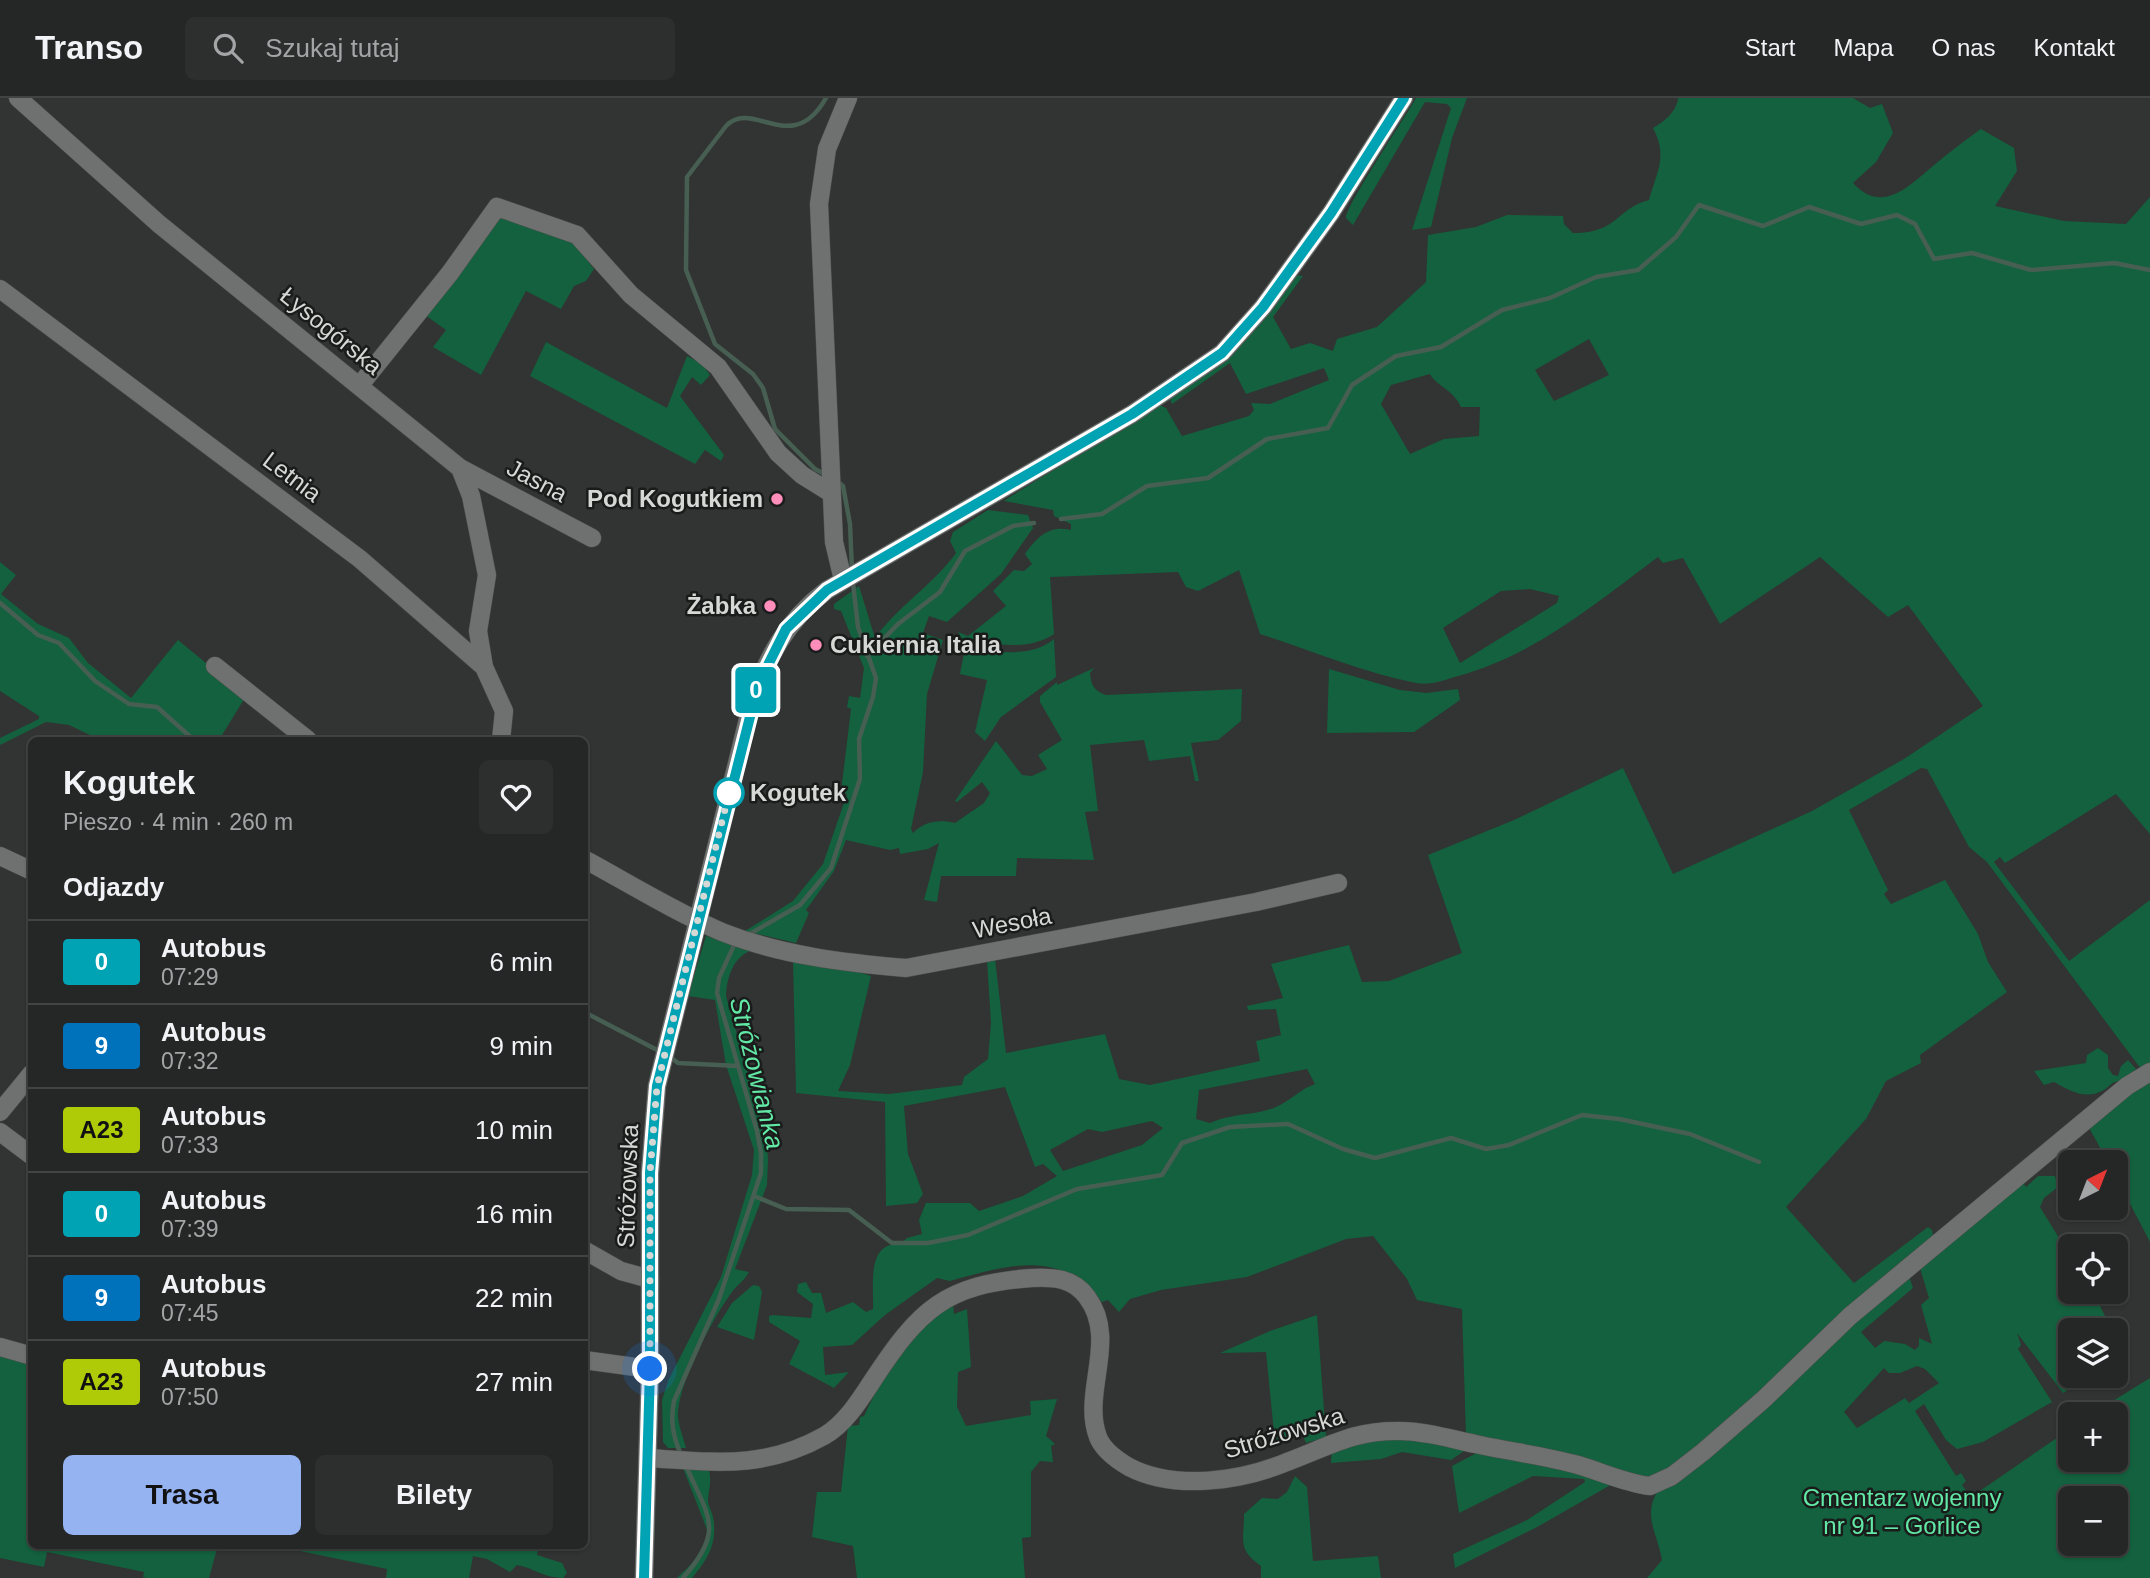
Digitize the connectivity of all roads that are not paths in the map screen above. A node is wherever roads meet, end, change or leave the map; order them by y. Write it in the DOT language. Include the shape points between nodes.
graph roads {
  1 [pos="18,98"];
  2 [pos="848,98"];
  3 [pos="1405,98"];
  4 [pos="0,289"];
  5 [pos="360,385"];
  6 [pos="460,468"];
  7 [pos="830,480"];
  8 [pos="592,538"];
  9 [pos="844,579"];
  10 [pos="215,666"];
  11 [pos="484,667"];
  12 [pos="304,737"];
  13 [pos="501,737"];
  14 [pos="0,856"];
  15 [pos="588,861"];
  16 [pos="28,869"];
  17 [pos="1338,883"];
  18 [pos="697,920"];
  19 [pos="2150,1072"];
  20 [pos="28,1078"];
  21 [pos="0,1112"];
  22 [pos="0,1132"];
  23 [pos="28,1153"];
  24 [pos="588,1252"];
  25 [pos="650,1279"];
  26 [pos="0,1347"];
  27 [pos="28,1355"];
  28 [pos="588,1361"];
  29 [pos="650,1369"];
  30 [pos="648,1458"];
  31 [pos="644,1578"];
  1 -- 5 [label="street, Łysogórska" via="159,224"];
  2 -- 7 [label="street" via="827,149 819,204"];
  3 -- 9 [label="street, Stróżowska" via="1331,213 1263,307 1222,353 1155,400"];
  4 -- 11 [label="street, Letnia" via="360,559"];
  5 -- 6 [label="street, Łysogórska"];
  5 -- 7 [label="street" via="497,207 577,234 631,295 718,367 778,453 802,475"];
  6 -- 8 [label="street, Jasna"];
  6 -- 11 [label="street" via="471,496 487,575 478,631"];
  7 -- 9 [label="street" via="836,560"];
  9 -- 18 [label="street, Stróżowska" via="816,598 786,629 766,663"];
  10 -- 12 [label="street"];
  11 -- 13 [label="street, Letnia" via="504,711"];
  14 -- 16 [label="street"];
  15 -- 18 [label="street"];
  17 -- 18 [label="street, Wesoła" via="906,968 764,946"];
  18 -- 25 [label="street, Stróżowska" via="657,1086 650,1173"];
  19 -- 30 [label="street, Stróżowska" via="2127,1086 1850,1316 1703,1452 1650,1486 1578,1465 1401,1431 1335,1440 1284,1464 1229,1478 1161,1478 1131,1468 1106,1450 1096,1430 1102,1345 1094,1307 1084,1293 1058,1277 976,1287 925,1311 903,1334 842,1422 824,1435 771,1458 742,1463"];
  20 -- 21 [label="street"];
  22 -- 23 [label="street"];
  24 -- 25 [label="street" via="621,1271"];
  25 -- 29 [label="street, Stróżowska"];
  26 -- 27 [label="street"];
  28 -- 29 [label="street"];
  29 -- 30 [label="street, Stróżowska"];
  30 -- 31 [label="street, Stróżowska"];
}
